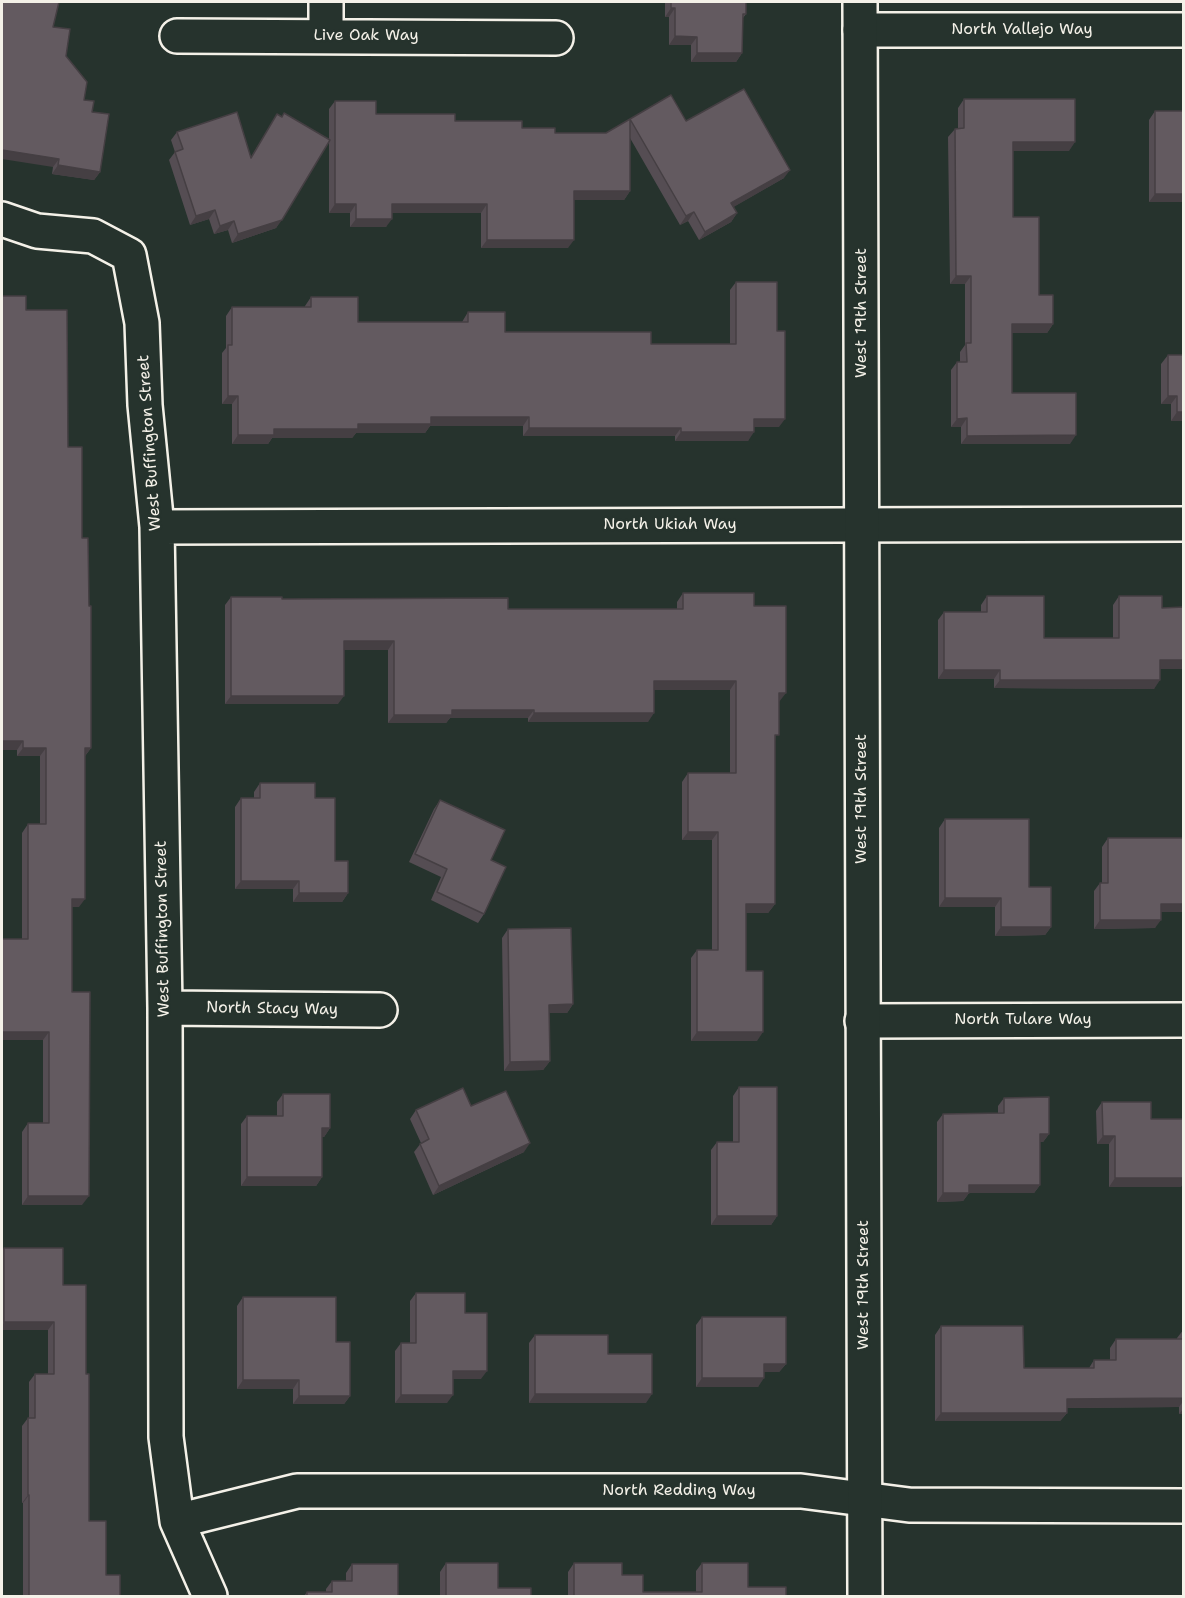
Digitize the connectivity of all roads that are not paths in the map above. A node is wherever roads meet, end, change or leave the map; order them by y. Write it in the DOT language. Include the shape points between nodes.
graph roads {
  1 [pos="326,2"];
  2 [pos="860,16"];
  3 [pos="1184,30"];
  4 [pos="177,36"];
  5 [pos="326,36"];
  6 [pos="555,38"];
  7 [pos="2,219"];
  8 [pos="863,524"];
  9 [pos="1184,524"];
  10 [pos="157,527"];
  11 [pos="165,1008"];
  12 [pos="380,1010"];
  13 [pos="1184,1020"];
  14 [pos="862,1021"];
  15 [pos="865,1500"];
  16 [pos="1184,1506"];
  17 [pos="177,1521"];
  18 [pos="210,1596"];
  19 [pos="865,1596"];
  1 -- 5 [label="street"];
  2 -- 3 [label="street, North Vallejo Way"];
  2 -- 8 [label="street, West 19th Street"];
  4 -- 5 [label="street, Live Oak Way"];
  5 -- 6 [label="street, Live Oak Way"];
  7 -- 10 [label="street, West Buffington Street" via="38,231 93,236 129,255 142,323 145,405"];
  8 -- 9 [label="street, North Ukiah Way"];
  8 -- 10 [label="street, North Ukiah Way"];
  8 -- 14 [label="street, West 19th Street"];
  10 -- 11 [label="street, West Buffington Street"];
  11 -- 12 [label="street, North Stacy Way"];
  11 -- 17 [label="street, West Buffington Street" via="166,1437"];
  13 -- 14 [label="street, North Tulare Way"];
  14 -- 15 [label="street, West 19th Street"];
  15 -- 16 [label="street, North Redding Way" via="909,1505"];
  15 -- 17 [label="street, North Redding Way" via="801,1491 297,1491"];
  15 -- 19 [label="street, West 19th Street"];
  17 -- 18 [label="street, West Buffington Street"];
}
